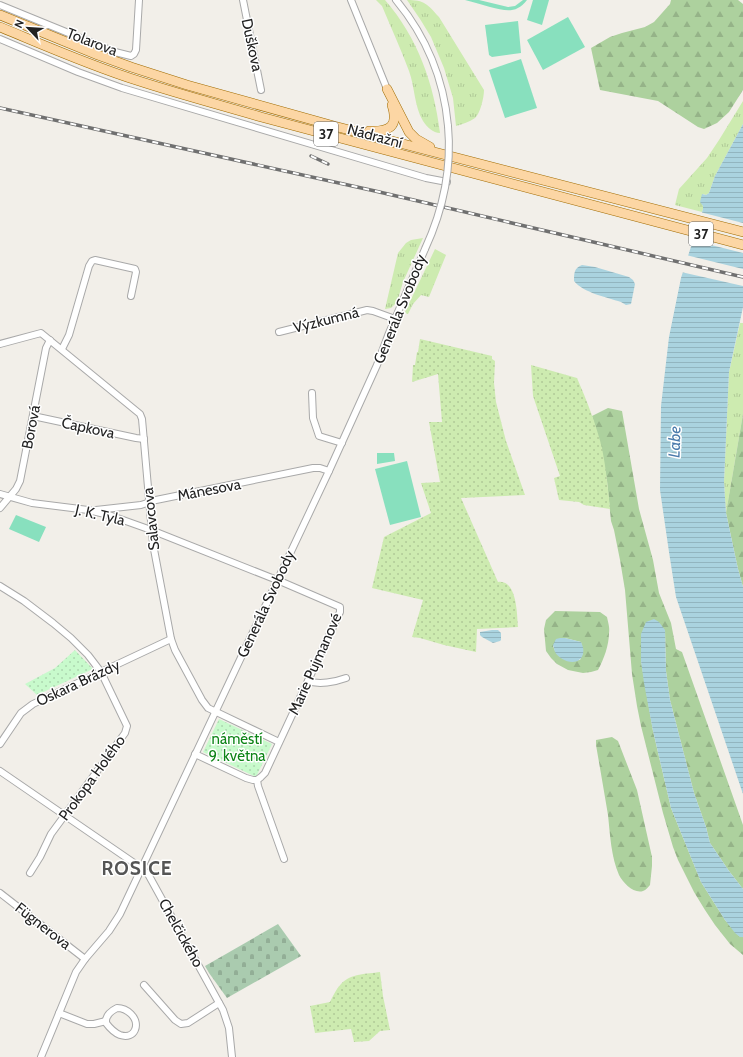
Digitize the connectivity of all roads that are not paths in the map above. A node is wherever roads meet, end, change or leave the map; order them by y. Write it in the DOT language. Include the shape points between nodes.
graph roads {
  1 [pos="139,0"];
  2 [pos="243,0"];
  3 [pos="352,0"];
  4 [pos="396,0"];
  5 [pos="0,5"];
  6 [pos="0,15"];
  7 [pos="0,27"];
  8 [pos="0,39"];
  9 [pos="387,89"];
  10 [pos="261,90"];
  11 [pos="353,130"];
  12 [pos="446,155"];
  13 [pos="447,182"];
  14 [pos="743,232"];
  15 [pos="743,245"];
  16 [pos="131,296"];
  17 [pos="396,319"];
  18 [pos="279,332"];
  19 [pos="50,340"];
  20 [pos="0,344"];
  21 [pos="62,349"];
  22 [pos="312,393"];
  23 [pos="33,416"];
  24 [pos="144,439"];
  25 [pos="342,443"];
  26 [pos="329,471"];
  27 [pos="0,494"];
  28 [pos="9,497"];
  29 [pos="149,503"];
  30 [pos="0,508"];
  31 [pos="88,510"];
  32 [pos="151,530"];
  33 [pos="278,580"];
  34 [pos="0,586"];
  35 [pos="171,639"];
  36 [pos="101,672"];
  37 [pos="346,678"];
  38 [pos="308,681"];
  39 [pos="215,712"];
  40 [pos="279,742"];
  41 [pos="0,744"];
  42 [pos="195,754"];
  43 [pos="0,771"];
  44 [pos="257,780"];
  45 [pos="65,815"];
  46 [pos="284,859"];
  47 [pos="141,868"];
  48 [pos="30,873"];
  49 [pos="0,893"];
  50 [pos="86,959"];
  51 [pos="144,985"];
  52 [pos="219,1003"];
  53 [pos="59,1013"];
  54 [pos="106,1021"];
  55 [pos="50,1036"];
  56 [pos="42,1057"];
  57 [pos="48,1057"];
  58 [pos="232,1057"];
  1 -- 5 [label="street, Tolarova" via="136,50 131,56 115,52"];
  2 -- 10 [label="street, Duškova"];
  3 -- 9 [label="street"];
  4 -- 13 [label="street, Generála Svobody, bridge" via="416,28 431,58 443,95 447,112 449,147"];
  6 -- 11 [label="main road, Nádražní / 37" via="131,67 201,89"];
  7 -- 15 [label="main road, Nádražní / 37" via="101,68 198,99"];
  8 -- 13 [label="street" via="116,86 426,178"];
  9 -- 11 [label="main road" via="394,113 392,126 381,132"];
  9 -- 12 [label="main road" via="413,136"];
  11 -- 12 [label="main road, Nádražní / 37"];
  12 -- 14 [label="main road, Nádražní / 37"];
  13 -- 17 [label="street, Generála Svobody, bridge" via="437,221"];
  16 -- 21 [label="street" via="135,270 92,261 69,335"];
  17 -- 18 [label="street, Výzkumná" via="367,310"];
  17 -- 25 [label="street, Generála Svobody"];
  19 -- 20 [label="street" via="39,333"];
  19 -- 21 [label="street, Salavcova"];
  19 -- 23 [label="street, Borová" via="46,348"];
  21 -- 24 [label="street, Salavcova" via="142,416"];
  22 -- 25 [label="street" via="313,418 318,435"];
  23 -- 24 [label="street, Čapkova"];
  23 -- 28 [label="street, Borová" via="20,481"];
  24 -- 29 [label="street, Salavcova"];
  25 -- 26 [label="street, Generála Svobody"];
  26 -- 29 [label="street, Mánesova" via="313,468"];
  26 -- 33 [label="street, Generála Svobody"];
  27 -- 28 [label="street, J. K. Tyla"];
  28 -- 30 [label="street, Borová"];
  28 -- 31 [label="street, J. K. Tyla" via="32,503"];
  29 -- 31 [label="street, Mánesova"];
  29 -- 32 [label="street, Salavcova"];
  31 -- 32 [label="street, J. K. Tyla"];
  32 -- 33 [label="street, J. K. Tyla"];
  32 -- 35 [label="street, Salavcova"];
  33 -- 38 [label="street, Marie Pujmanové" via="341,608"];
  33 -- 39 [label="street, Generála Svobody"];
  34 -- 36 [label="street, Prokopa Holého" via="62,630 88,655"];
  35 -- 36 [label="street, Oskara Brázdy"];
  35 -- 39 [label="street, Salavcova" via="204,703"];
  36 -- 41 [label="street, Oskara Brázdy" via="24,710"];
  36 -- 45 [label="street, Prokopa Holého" via="127,729"];
  37 -- 38 [label="street" via="315,683"];
  38 -- 40 [label="street, Marie Pujmanové"];
  39 -- 40 [label="street"];
  39 -- 42 [label="street, Generála Svobody"];
  40 -- 44 [label="street, Marie Pujmanové" via="265,773"];
  42 -- 44 [label="street" via="246,778"];
  42 -- 47 [label="street, Generála Svobody"];
  43 -- 45 [label="street, Chelčického"];
  44 -- 46 [label="street"];
  45 -- 47 [label="street, Chelčického"];
  45 -- 48 [label="street, Prokopa Holého" via="51,834"];
  47 -- 50 [label="street, Generála Svobody" via="118,918"];
  47 -- 52 [label="street, Chelčického" via="148,874"];
  49 -- 50 [label="street, Fügnerova"];
  50 -- 53 [label="street, Generála Svobody" via="76,972"];
  51 -- 52 [label="street" via="181,1024 188,1023"];
  52 -- 58 [label="street, Chelčického" via="229,1028"];
  53 -- 54 [label="street" via="87,1024"];
  53 -- 55 [label="street, Generála Svobody"];
  54 -- 54 [label="street" via="108,1026 122,1036 131,1034 136,1027 134,1017 123,1008 111,1011 106,1016"];
  55 -- 56 [label="street, Generála Svobody"];
  55 -- 57 [label="street"];
}
